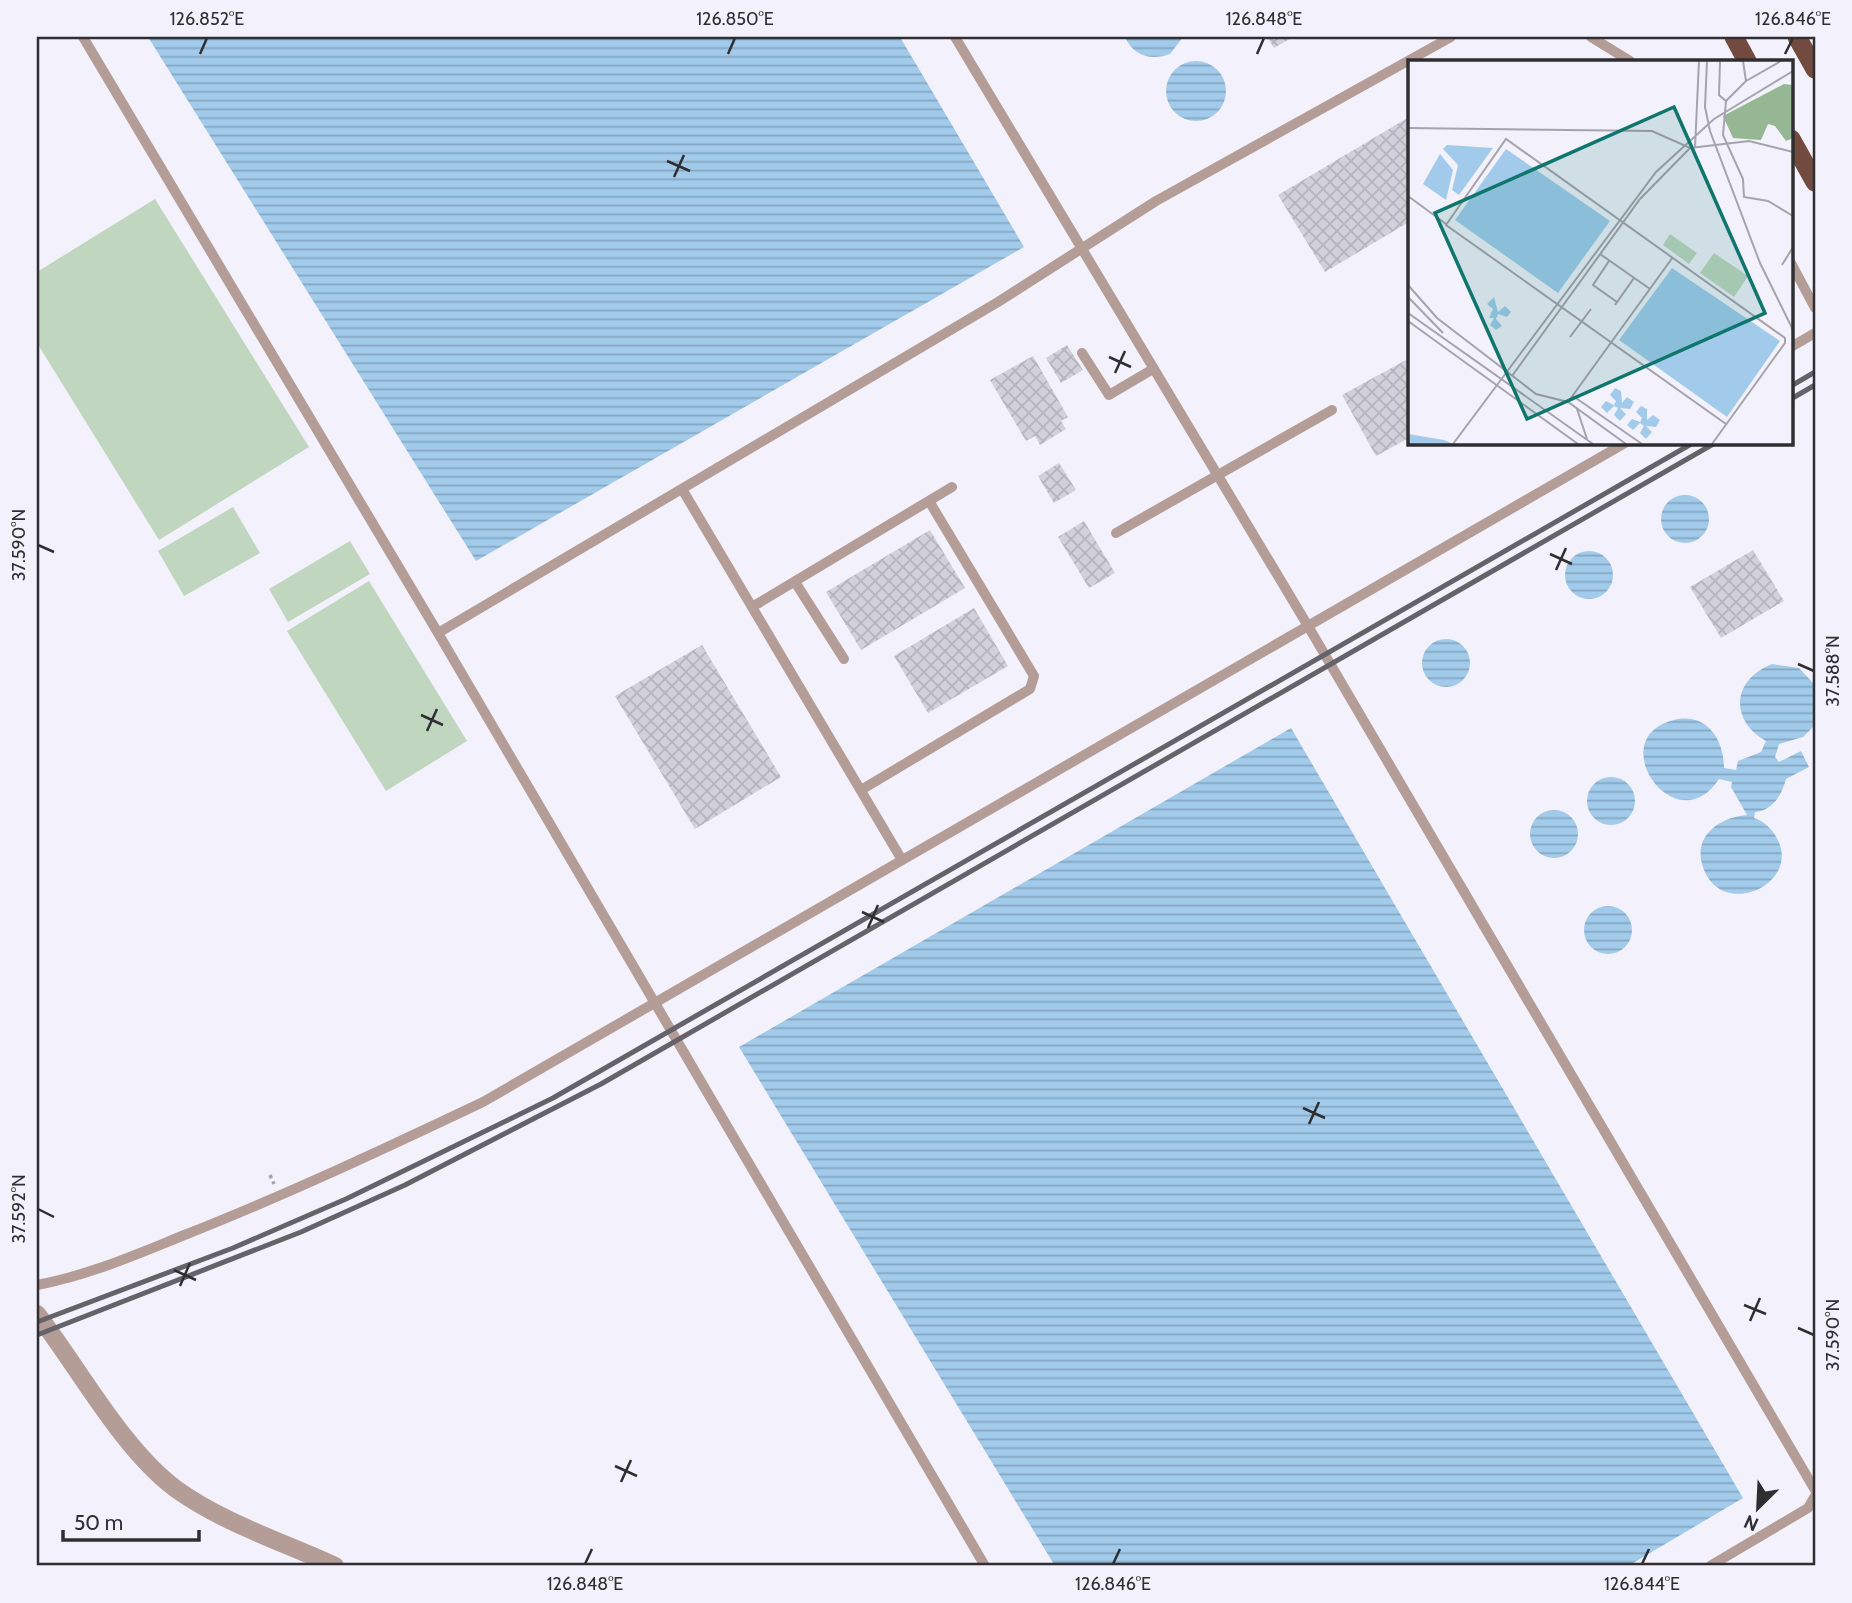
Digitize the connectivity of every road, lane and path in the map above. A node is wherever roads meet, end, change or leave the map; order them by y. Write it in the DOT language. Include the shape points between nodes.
graph roads {
  1 [pos="83,37"];
  2 [pos="955,37"];
  3 [pos="1451,37"];
  4 [pos="1591,37"];
  5 [pos="1734,37"];
  6 [pos="1797,37"];
  7 [pos="1410,60"];
  8 [pos="1628,60"];
  9 [pos="1746,60"];
  10 [pos="1408,61"];
  11 [pos="1815,69"];
  12 [pos="1792,141"];
  13 [pos="1815,182"];
  14 [pos="1080,250"];
  15 [pos="1792,265"];
  16 [pos="1815,308"];
  17 [pos="1815,333"];
  18 [pos="1792,346"];
  19 [pos="1082,353"];
  20 [pos="1153,369"];
  21 [pos="1332,410"];
  22 [pos="1623,444"];
  23 [pos="1217,475"];
  24 [pos="952,487"];
  25 [pos="682,489"];
  26 [pos="929,501"];
  27 [pos="1116,533"];
  28 [pos="795,582"];
  29 [pos="752,607"];
  30 [pos="1308,626"];
  31 [pos="438,633"];
  32 [pos="844,659"];
  33 [pos="861,790"];
  34 [pos="902,860"];
  35 [pos="653,1003"];
  36 [pos="37,1285"];
  37 [pos="37,1314"];
  38 [pos="1815,1497"];
  39 [pos="335,1566"];
  40 [pos="985,1566"];
  41 [pos="1710,1566"];
  1 -- 31 [label="lane"];
  2 -- 14 [label="lane"];
  3 -- 7 [label="lane"];
  4 -- 8 [label="lane"];
  5 -- 9 [label="highway"];
  6 -- 11 [label="highway"];
  10 -- 14 [label="lane" via="1156,201"];
  12 -- 13 [label="highway"];
  14 -- 20 [label="lane"];
  14 -- 25 [label="lane"];
  15 -- 16 [label="lane"];
  17 -- 18 [label="lane"];
  19 -- 20 [label="lane" via="1109,396"];
  20 -- 23 [label="lane"];
  21 -- 23 [label="lane"];
  22 -- 30 [label="lane"];
  23 -- 27 [label="lane"];
  23 -- 30 [label="lane"];
  24 -- 26 [label="lane"];
  25 -- 29 [label="lane"];
  25 -- 31 [label="lane"];
  26 -- 28 [label="lane"];
  26 -- 33 [label="lane" via="1034,683"];
  28 -- 29 [label="lane"];
  28 -- 32 [label="lane"];
  29 -- 33 [label="lane"];
  30 -- 34 [label="lane"];
  30 -- 38 [label="lane"];
  31 -- 35 [label="lane"];
  33 -- 34 [label="lane"];
  34 -- 35 [label="lane"];
  35 -- 36 [label="lane" via="483,1102 347,1167 81,1276"];
  35 -- 40 [label="lane"];
  37 -- 39 [label="street" via="124,1435 175,1488"];
  38 -- 41 [label="lane" via="1808,1508"];
}
